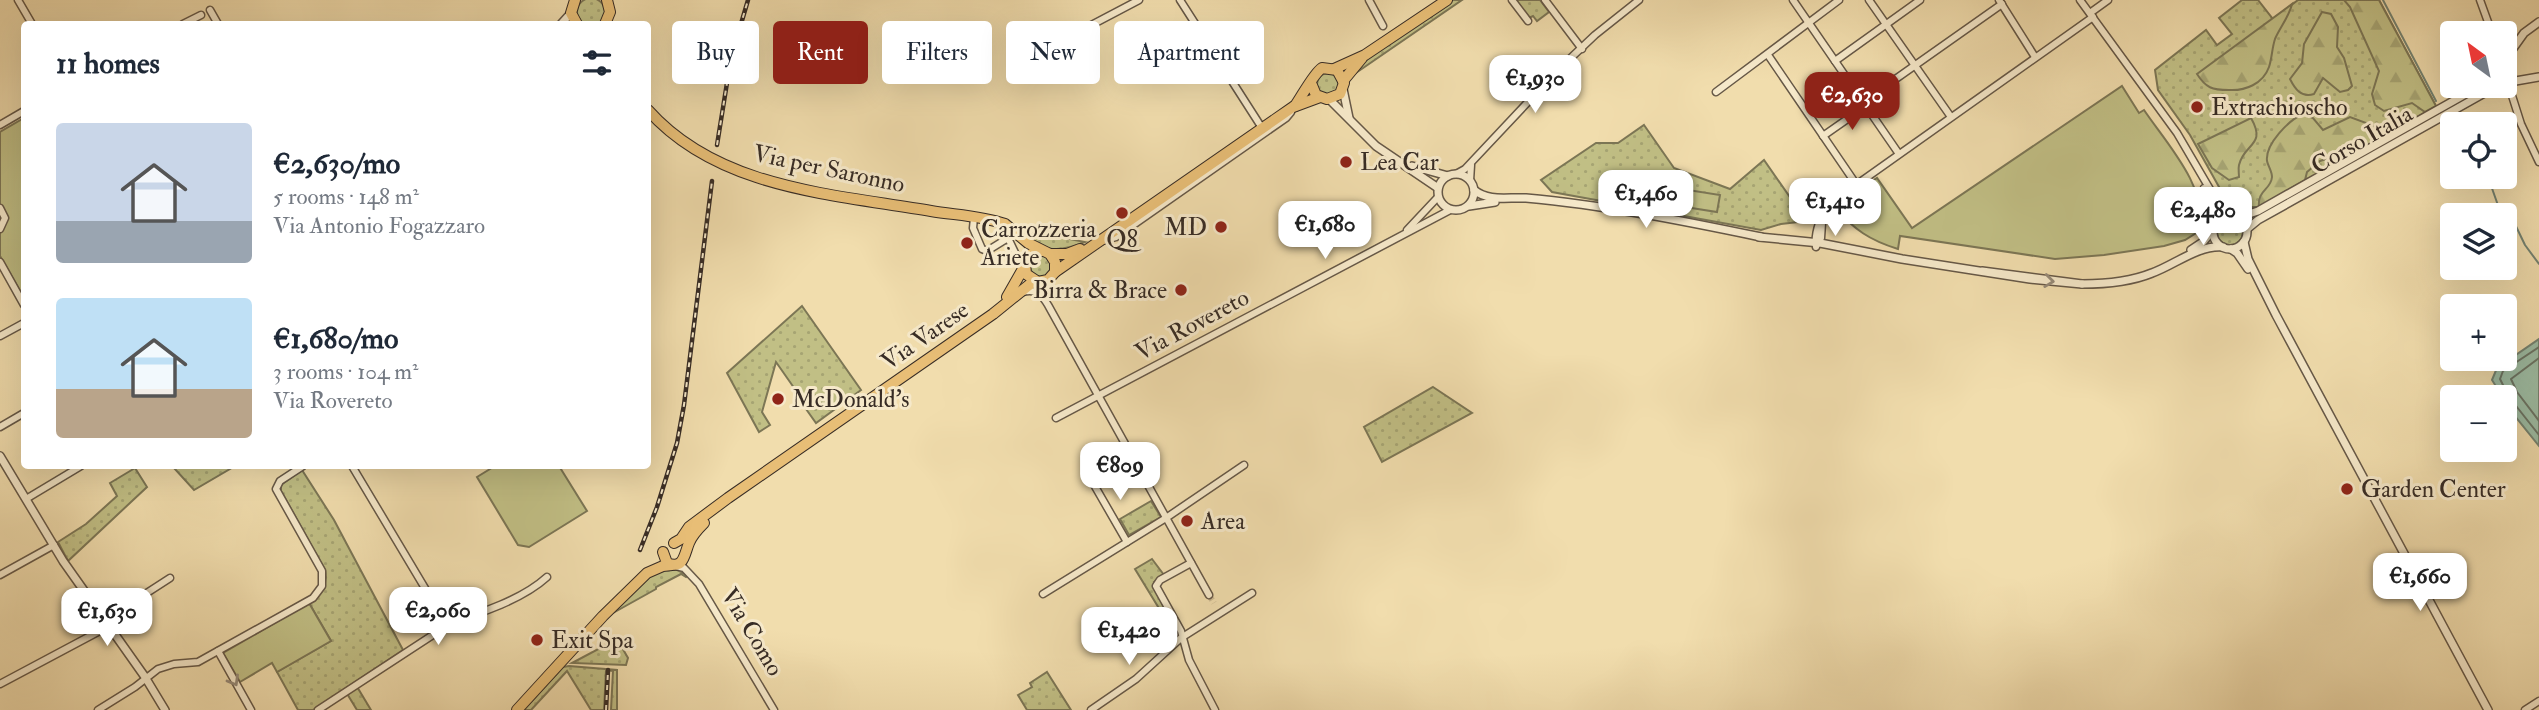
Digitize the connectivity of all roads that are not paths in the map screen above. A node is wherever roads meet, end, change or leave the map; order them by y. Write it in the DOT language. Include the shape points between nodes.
graph roads {
  1 [pos="18,0"];
  2 [pos="575,0"];
  3 [pos="607,0"];
  4 [pos="1139,0"];
  5 [pos="1180,0"];
  6 [pos="1369,0"];
  7 [pos="1512,0"];
  8 [pos="1545,0"];
  9 [pos="1793,0"];
  10 [pos="1839,0"];
  11 [pos="1869,0"];
  12 [pos="1920,0"];
  13 [pos="2080,0"];
  14 [pos="2108,0"];
  15 [pos="1443,1"];
  16 [pos="2482,1"];
  17 [pos="1636,2"];
  18 [pos="2000,2"];
  19 [pos="210,10"];
  20 [pos="571,13"];
  21 [pos="201,15"];
  22 [pos="2091,15"];
  23 [pos="30,21"];
  24 [pos="189,21"];
  25 [pos="216,21"];
  26 [pos="564,21"];
  27 [pos="575,21"];
  28 [pos="607,21"];
  29 [pos="1099,21"];
  30 [pos="2488,21"];
  31 [pos="1528,22"];
  32 [pos="2539,22"];
  33 [pos="1809,23"];
  34 [pos="1886,24"];
  35 [pos="1383,26"];
  36 [pos="2517,44"];
  37 [pos="1581,49"];
  38 [pos="1365,55"];
  39 [pos="1768,55"];
  40 [pos="2035,57"];
  41 [pos="1835,61"];
  42 [pos="1915,65"];
  43 [pos="1334,69"];
  44 [pos="2539,77"];
  45 [pos="2517,80"];
  46 [pos="1311,83"];
  47 [pos="1343,84"];
  48 [pos="1716,92"];
  49 [pos="1324,98"];
  50 [pos="2459,98"];
  51 [pos="2476,98"];
  52 [pos="2512,98"];
  53 [pos="1865,104"];
  54 [pos="1293,107"];
  55 [pos="21,113"];
  56 [pos="651,113"];
  57 [pos="1951,117"];
  58 [pos="1349,119"];
  59 [pos="0,125"];
  60 [pos="1262,128"];
  61 [pos="2177,133"];
  62 [pos="1823,136"];
  63 [pos="1899,154"];
  64 [pos="2539,162"];
  65 [pos="1401,163"];
  66 [pos="1471,163"];
  67 [pos="1452,175"];
  68 [pos="1470,180"];
  69 [pos="1856,184"];
  70 [pos="1438,188"];
  71 [pos="1474,190"];
  72 [pos="1438,197"];
  73 [pos="1536,200"];
  74 [pos="1468,206"];
  75 [pos="0,208"];
  76 [pos="1450,210"];
  77 [pos="2230,214"];
  78 [pos="2240,217"];
  79 [pos="974,218"];
  80 [pos="2214,226"];
  81 [pos="0,229"];
  82 [pos="2247,229"];
  83 [pos="1017,235"];
  84 [pos="1401,236"];
  85 [pos="1759,237"];
  86 [pos="1100,240"];
  87 [pos="1818,240"];
  88 [pos="2244,242"];
  89 [pos="1836,246"];
  90 [pos="2227,248"];
  91 [pos="1046,253"];
  92 [pos="1872,254"];
  93 [pos="0,262"];
  94 [pos="1023,263"];
  95 [pos="1055,272"];
  96 [pos="2132,279"];
  97 [pos="1038,281"];
  98 [pos="1044,299"];
  99 [pos="21,300"];
  100 [pos="1010,300"];
  101 [pos="993,314"];
  102 [pos="2276,315"];
  103 [pos="21,325"];
  104 [pos="0,336"];
  105 [pos="1099,396"];
  106 [pos="21,415"];
  107 [pos="1056,418"];
  108 [pos="0,427"];
  109 [pos="0,456"];
  110 [pos="1244,465"];
  111 [pos="76,469"];
  112 [pos="298,469"];
  113 [pos="354,469"];
  114 [pos="1089,476"];
  115 [pos="744,488"];
  116 [pos="26,499"];
  117 [pos="1166,518"];
  118 [pos="1127,542"];
  119 [pos="674,543"];
  120 [pos="54,545"];
  121 [pos="663,552"];
  122 [pos="685,556"];
  123 [pos="1191,563"];
  124 [pos="672,565"];
  125 [pos="0,575"];
  126 [pos="692,576"];
  127 [pos="547,577"];
  128 [pos="170,578"];
  129 [pos="1252,593"];
  130 [pos="1043,594"];
  131 [pos="1209,595"];
  132 [pos="1214,603"];
  133 [pos="608,612"];
  134 [pos="1219,612"];
  135 [pos="449,621"];
  136 [pos="107,623"];
  137 [pos="1181,638"];
  138 [pos="218,651"];
  139 [pos="145,677"];
  140 [pos="0,684"];
  141 [pos="2539,701"];
  142 [pos="98,710"];
  143 [pos="165,710"];
  144 [pos="251,710"];
  145 [pos="318,710"];
  146 [pos="517,710"];
  147 [pos="774,710"];
  148 [pos="1091,710"];
  149 [pos="1214,710"];
  150 [pos="2488,710"];
  151 [pos="2525,710"];
  1 -- 23 [label="street"];
  2 -- 20 [label="main road"];
  3 -- 28 [label="main road"];
  4 -- 29 [label="street"];
  5 -- 60 [label="street"];
  6 -- 35 [label="street"];
  7 -- 31 [label="street"];
  8 -- 37 [label="street"];
  9 -- 33 [label="street"];
  10 -- 33 [label="street"];
  11 -- 34 [label="street"];
  12 -- 34 [label="street"];
  13 -- 22 [label="street"];
  14 -- 22 [label="street"];
  15 -- 38 [label="main road"];
  16 -- 30 [label="street"];
  17 -- 37 [label="street"];
  18 -- 40 [label="street"];
  18 -- 42 [label="street"];
  19 -- 25 [label="street"];
  20 -- 26 [label="street"];
  20 -- 27 [label="main road"];
  21 -- 24 [label="street"];
  22 -- 40 [label="street"];
  22 -- 61 [label="street"];
  32 -- 36 [label="street"];
  33 -- 39 [label="street"];
  33 -- 41 [label="street"];
  34 -- 41 [label="street"];
  34 -- 42 [label="street"];
  37 -- 66 [label="street"];
  38 -- 43 [label="main road"];
  38 -- 47 [label="main road"];
  39 -- 48 [label="street"];
  39 -- 62 [label="street"];
  40 -- 57 [label="street"];
  41 -- 53 [label="street"];
  42 -- 53 [label="street"];
  42 -- 57 [label="street"];
  43 -- 46 [label="main road" via="1320,69"];
  43 -- 47 [label="main road"];
  44 -- 45 [label="street"];
  46 -- 49 [label="main road" via="1314,92"];
  46 -- 54 [label="main road"];
  47 -- 49 [label="main road" via="1337,96"];
  47 -- 58 [label="street"];
  49 -- 54 [label="main road"];
  49 -- 58 [label="street"];
  50 -- 78 [label="street, Corso Italia"];
  51 -- 82 [label="street, Corso Italia"];
  52 -- 64 [label="street"];
  53 -- 62 [label="street"];
  53 -- 63 [label="street"];
  54 -- 60 [label="main road"];
  54 -- 86 [label="street" via="1286,118 1116,237"];
  55 -- 59 [label="street"];
  56 -- 79 [label="main road, Via per Saronno" via="696,150 756,177"];
  57 -- 63 [label="street"];
  58 -- 65 [label="street"];
  60 -- 86 [label="main road"];
  61 -- 77 [label="street" via="2213,195"];
  61 -- 80 [label="street" via="2212,204"];
  62 -- 69 [label="street"];
  63 -- 69 [label="street"];
  65 -- 67 [label="street"];
  65 -- 70 [label="street"];
  66 -- 67 [label="street"];
  66 -- 68 [label="street"];
  67 -- 68 [label="street"];
  67 -- 70 [label="street"];
  68 -- 71 [label="street"];
  69 -- 87 [label="street" via="1828,205"];
  70 -- 72 [label="street"];
  71 -- 73 [label="street" via="1488,198"];
  71 -- 74 [label="street"];
  72 -- 76 [label="street"];
  72 -- 84 [label="street"];
  73 -- 74 [label="street"];
  73 -- 85 [label="street"];
  74 -- 76 [label="street"];
  75 -- 81 [label="street" via="5,218"];
  76 -- 84 [label="street, Via Rovereto"];
  77 -- 78 [label="street"];
  77 -- 80 [label="street"];
  78 -- 82 [label="street"];
  79 -- 83 [label="main road, Via per Saronno" via="998,222"];
  79 -- 94 [label="street" via="982,249 987,251 1008,239"];
  80 -- 90 [label="street" via="2215,240"];
  80 -- 96 [label="street" via="2198,246"];
  82 -- 88 [label="street"];
  83 -- 91 [label="main road, Via per Saronno"];
  83 -- 94 [label="main road"];
  84 -- 105 [label="street, Via Rovereto"];
  85 -- 87 [label="street"];
  85 -- 87 [label="street"];
  86 -- 91 [label="main road" via="1067,254"];
  86 -- 95 [label="main road"];
  87 -- 89 [label="street"];
  87 -- 89 [label="street"];
  87 -- 92 [label="street"];
  88 -- 90 [label="street"];
  88 -- 102 [label="street"];
  89 -- 92 [label="street"];
  90 -- 96 [label="street" via="2202,249"];
  90 -- 102 [label="street" via="2242,259"];
  91 -- 94 [label="main road" via="1031,254"];
  91 -- 95 [label="main road" via="1055,262"];
  92 -- 96 [label="street" via="2048,281 2082,284"];
  93 -- 99 [label="street"];
  94 -- 97 [label="main road" via="1026,274"];
  94 -- 101 [label="main road, Via Varese" via="1012,290"];
  95 -- 97 [label="main road"];
  97 -- 98 [label="street"];
  97 -- 100 [label="main road, Via Varese"];
  98 -- 100 [label="street" via="1031,290"];
  98 -- 105 [label="street"];
  100 -- 101 [label="main road, Via Varese"];
  101 -- 115 [label="main road, Via Varese"];
  102 -- 150 [label="street"];
  103 -- 104 [label="street"];
  105 -- 107 [label="street, Via Rovereto"];
  105 -- 117 [label="street"];
  106 -- 108 [label="street"];
  109 -- 116 [label="street"];
  110 -- 117 [label="street"];
  111 -- 116 [label="street"];
  112 -- 138 [label="street" via="276,489 322,571 322,586 313,598"];
  113 -- 135 [label="street" via="441,615"];
  114 -- 118 [label="street"];
  115 -- 119 [label="main road, Via Varese"];
  115 -- 122 [label="main road, Via Varese" via="698,529"];
  116 -- 120 [label="street"];
  117 -- 118 [label="street"];
  117 -- 123 [label="street"];
  118 -- 130 [label="street"];
  119 -- 121 [label="main road"];
  119 -- 122 [label="main road" via="682,546"];
  120 -- 125 [label="street"];
  120 -- 136 [label="street"];
  121 -- 124 [label="main road"];
  121 -- 133 [label="main road"];
  122 -- 124 [label="main road" via="680,564"];
  122 -- 126 [label="street, Via Como"];
  123 -- 131 [label="street"];
  123 -- 137 [label="street" via="1156,584"];
  124 -- 126 [label="street, Via Como"];
  124 -- 133 [label="main road" via="653,569"];
  126 -- 147 [label="street, Via Como"];
  127 -- 135 [label="street" via="511,600"];
  128 -- 136 [label="street"];
  129 -- 134 [label="street"];
  132 -- 134 [label="street"];
  133 -- 146 [label="main road"];
  134 -- 137 [label="street"];
  135 -- 145 [label="street"];
  136 -- 139 [label="street"];
  136 -- 140 [label="street"];
  137 -- 148 [label="street" via="1136,679"];
  137 -- 149 [label="street"];
  138 -- 139 [label="street" via="198,662 164,666"];
  138 -- 144 [label="street, one-way"];
  139 -- 142 [label="street"];
  139 -- 143 [label="street"];
  141 -- 151 [label="street"];
}
